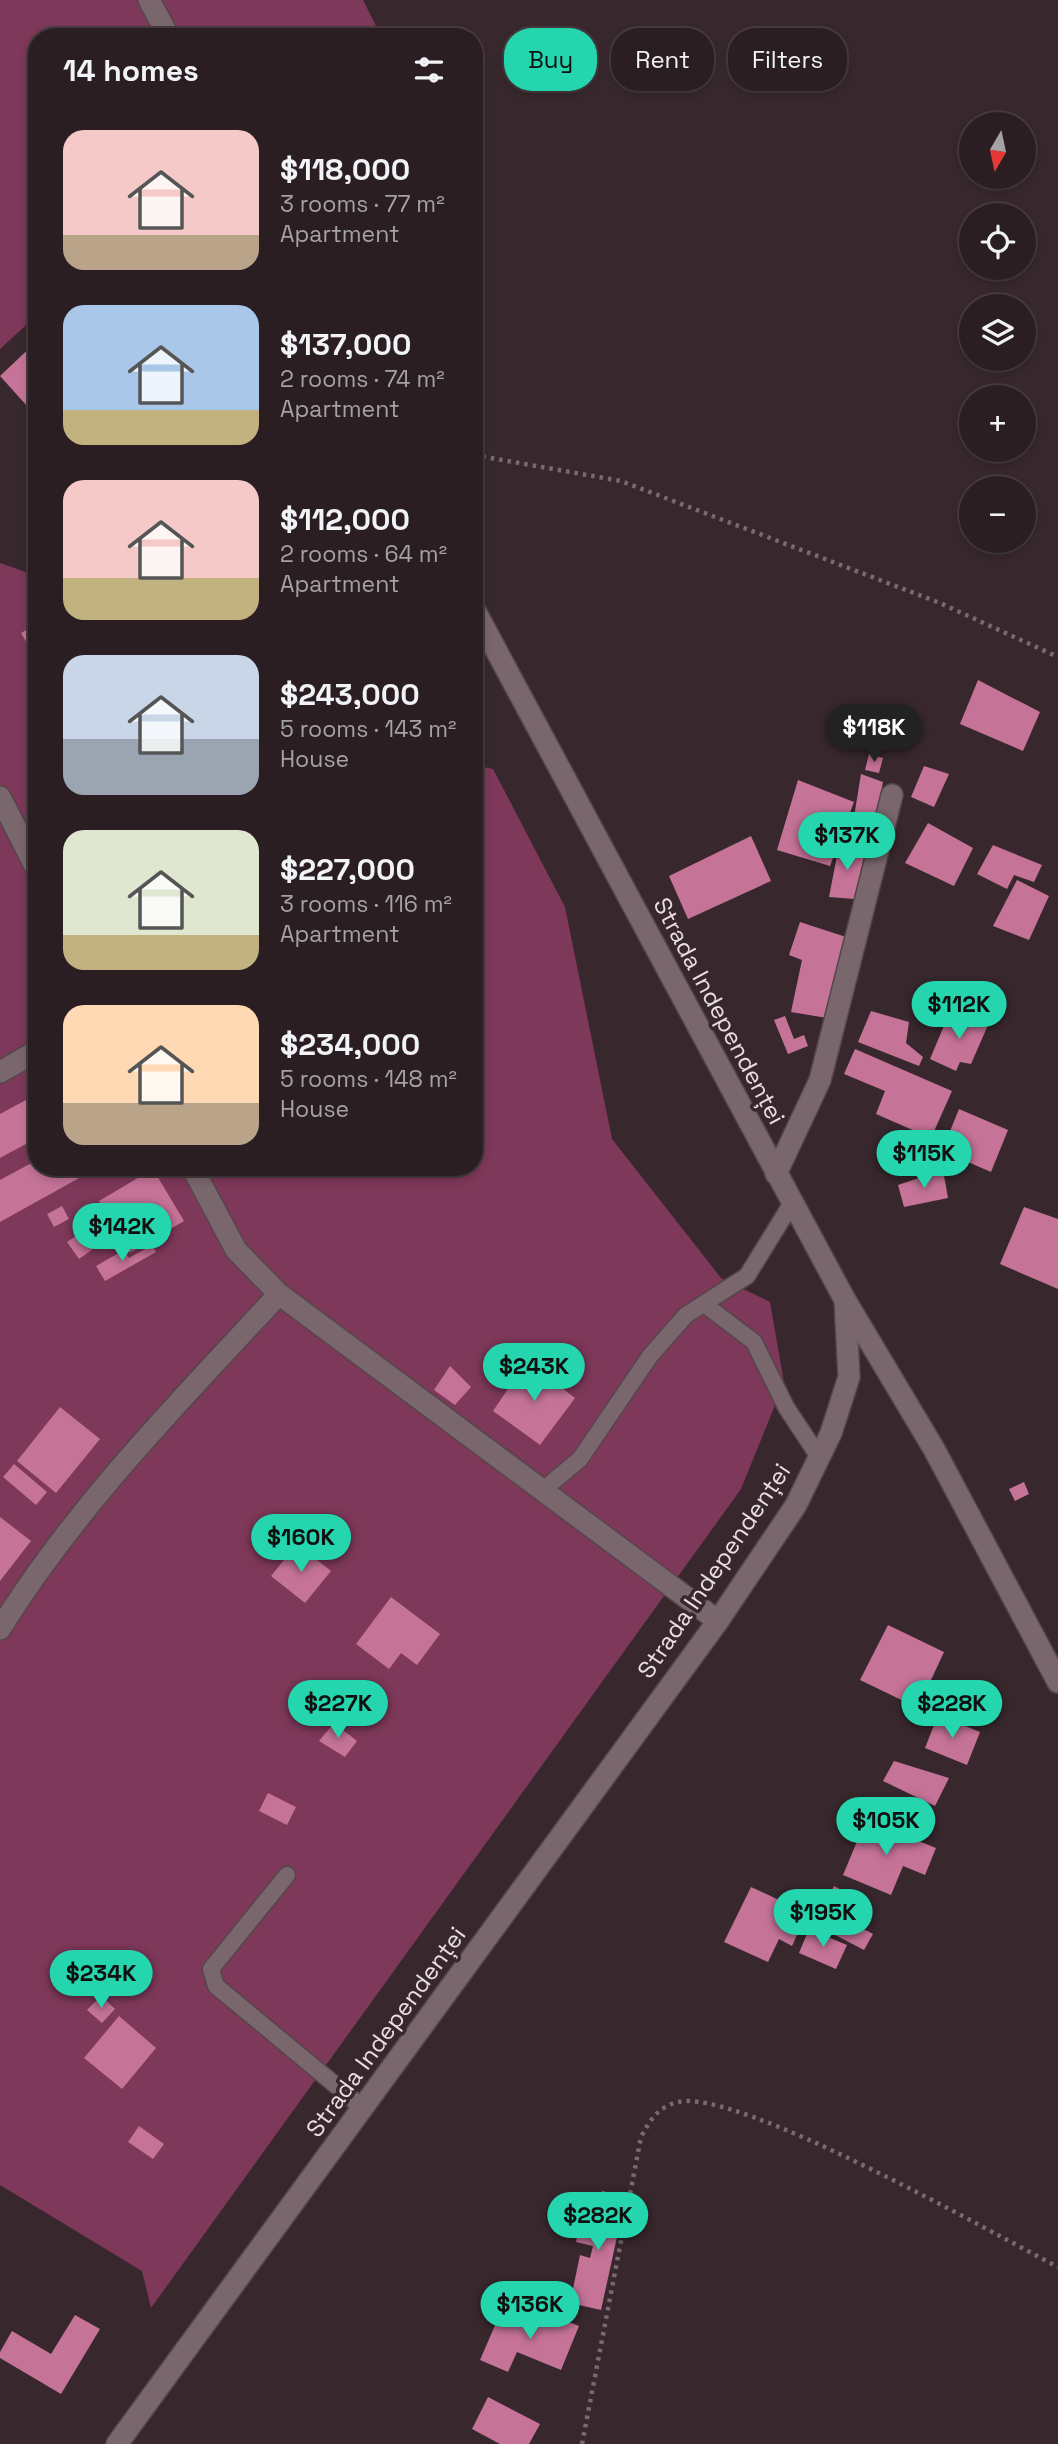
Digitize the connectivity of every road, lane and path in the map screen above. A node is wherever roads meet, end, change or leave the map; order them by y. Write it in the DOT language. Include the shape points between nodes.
graph roads {
  1 [pos="149,0"];
  2 [pos="164,28"];
  3 [pos="483,457"];
  4 [pos="483,626"];
  5 [pos="1058,657"];
  6 [pos="892,795"];
  7 [pos="0,797"];
  8 [pos="28,852"];
  9 [pos="28,1056"];
  10 [pos="0,1072"];
  11 [pos="776,1174"];
  12 [pos="197,1176"];
  13 [pos="792,1203"];
  14 [pos="279,1294"];
  15 [pos="845,1300"];
  16 [pos="704,1304"];
  17 [pos="819,1457"];
  18 [pos="543,1490"];
  19 [pos="718,1621"];
  20 [pos="0,1629"];
  21 [pos="1058,1682"];
  22 [pos="287,1875"];
  23 [pos="363,2108"];
  24 [pos="1058,2267"];
  25 [pos="117,2444"];
  26 [pos="582,2444"];
  1 -- 2 [label="main road"];
  3 -- 5 [label="path" via="621,481 940,603"];
  4 -- 11 [label="main road, Strada Independenței"];
  6 -- 11 [label="main road" via="820,1080"];
  7 -- 8 [label="main road"];
  9 -- 10 [label="main road"];
  11 -- 13 [label="main road, Strada Independenței"];
  12 -- 14 [label="main road" via="236,1250"];
  13 -- 15 [label="main road, Strada Independenței"];
  13 -- 16 [label="lane" via="747,1276"];
  14 -- 18 [label="main road"];
  14 -- 20 [label="main road" via="139,1444 29,1583"];
  15 -- 17 [label="main road, Strada Independenței" via="849,1377"];
  15 -- 21 [label="main road" via="934,1449"];
  16 -- 17 [label="lane" via="754,1342 786,1407"];
  16 -- 18 [label="lane" via="687,1315 650,1356 580,1459"];
  17 -- 19 [label="main road, Strada Independenței" via="796,1505"];
  18 -- 19 [label="main road"];
  19 -- 23 [label="main road, Strada Independenței"];
  22 -- 23 [label="lane" via="211,1969 216,1986"];
  23 -- 25 [label="main road, Strada Independenței"];
  24 -- 26 [label="path" via="806,2139 734,2109 679,2102 649,2120 642,2137"];
}
